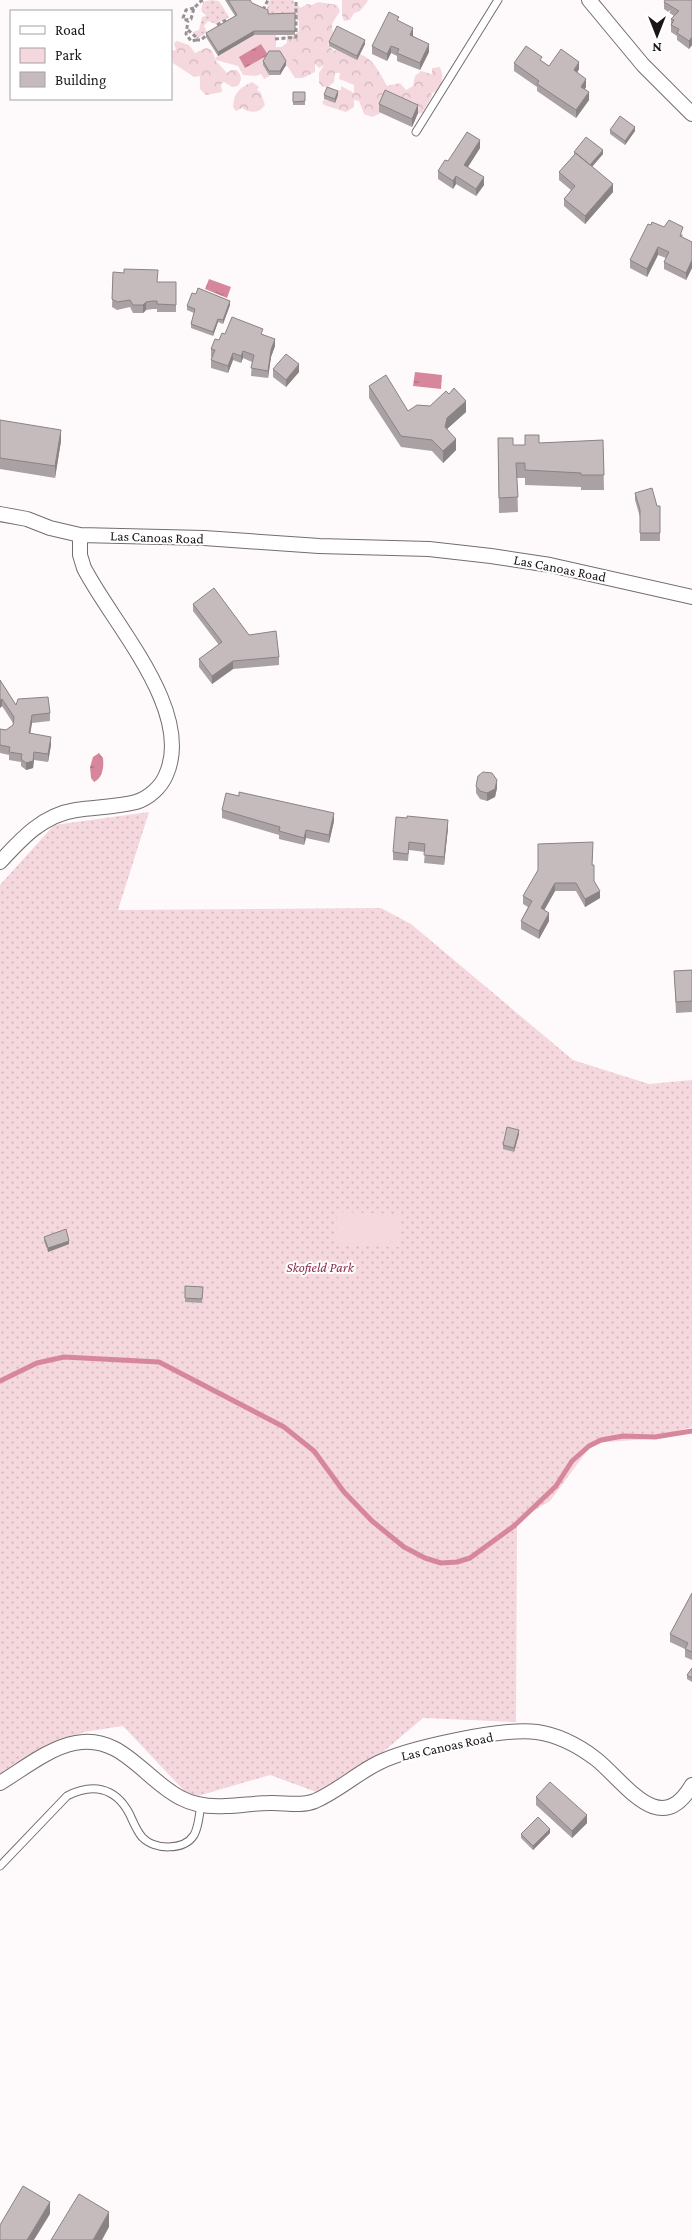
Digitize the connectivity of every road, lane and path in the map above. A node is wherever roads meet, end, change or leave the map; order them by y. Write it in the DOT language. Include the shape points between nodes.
graph roads {
  1 [pos="204,0"];
  2 [pos="268,0"];
  3 [pos="296,0"];
  4 [pos="498,0"];
  5 [pos="589,0"];
  6 [pos="194,8"];
  7 [pos="262,11"];
  8 [pos="226,20"];
  9 [pos="188,21"];
  10 [pos="217,25"];
  11 [pos="208,34"];
  12 [pos="276,39"];
  13 [pos="692,114"];
  14 [pos="416,132"];
  15 [pos="0,514"];
  16 [pos="80,534"];
  17 [pos="692,597"];
  18 [pos="0,862"];
  19 [pos="0,1783"];
  20 [pos="692,1785"];
  21 [pos="200,1805"];
  22 [pos="0,1866"];
  1 -- 6 [label="path"];
  2 -- 7 [label="path"];
  3 -- 12 [label="path" via="296,37"];
  4 -- 14 [label="lane"];
  5 -- 13 [label="street" via="644,65"];
  6 -- 9 [label="path"];
  6 -- 9 [label="path" via="184,14 183,18"];
  8 -- 10 [label="path"];
  9 -- 11 [label="path" via="186,34 191,41 201,40"];
  15 -- 16 [label="street, Las Canoas Road"];
  16 -- 17 [label="street, Las Canoas Road" via="429,549 550,565"];
  16 -- 18 [label="street" via="84,568 156,686 166,711 173,748 171,765 159,788 145,798 114,806 65,812 46,820 28,832"];
  19 -- 21 [label="street, Las Canoas Road" via="75,1742 95,1742 114,1747 175,1795"];
  20 -- 21 [label="street, Las Canoas Road" via="680,1802 654,1806 639,1800 596,1758 559,1736 520,1731 418,1749 378,1763 313,1802"];
  21 -- 22 [label="lane" via="193,1837 185,1843 162,1847 143,1838 123,1804 112,1793 100,1788 79,1790 67,1796"];
}
